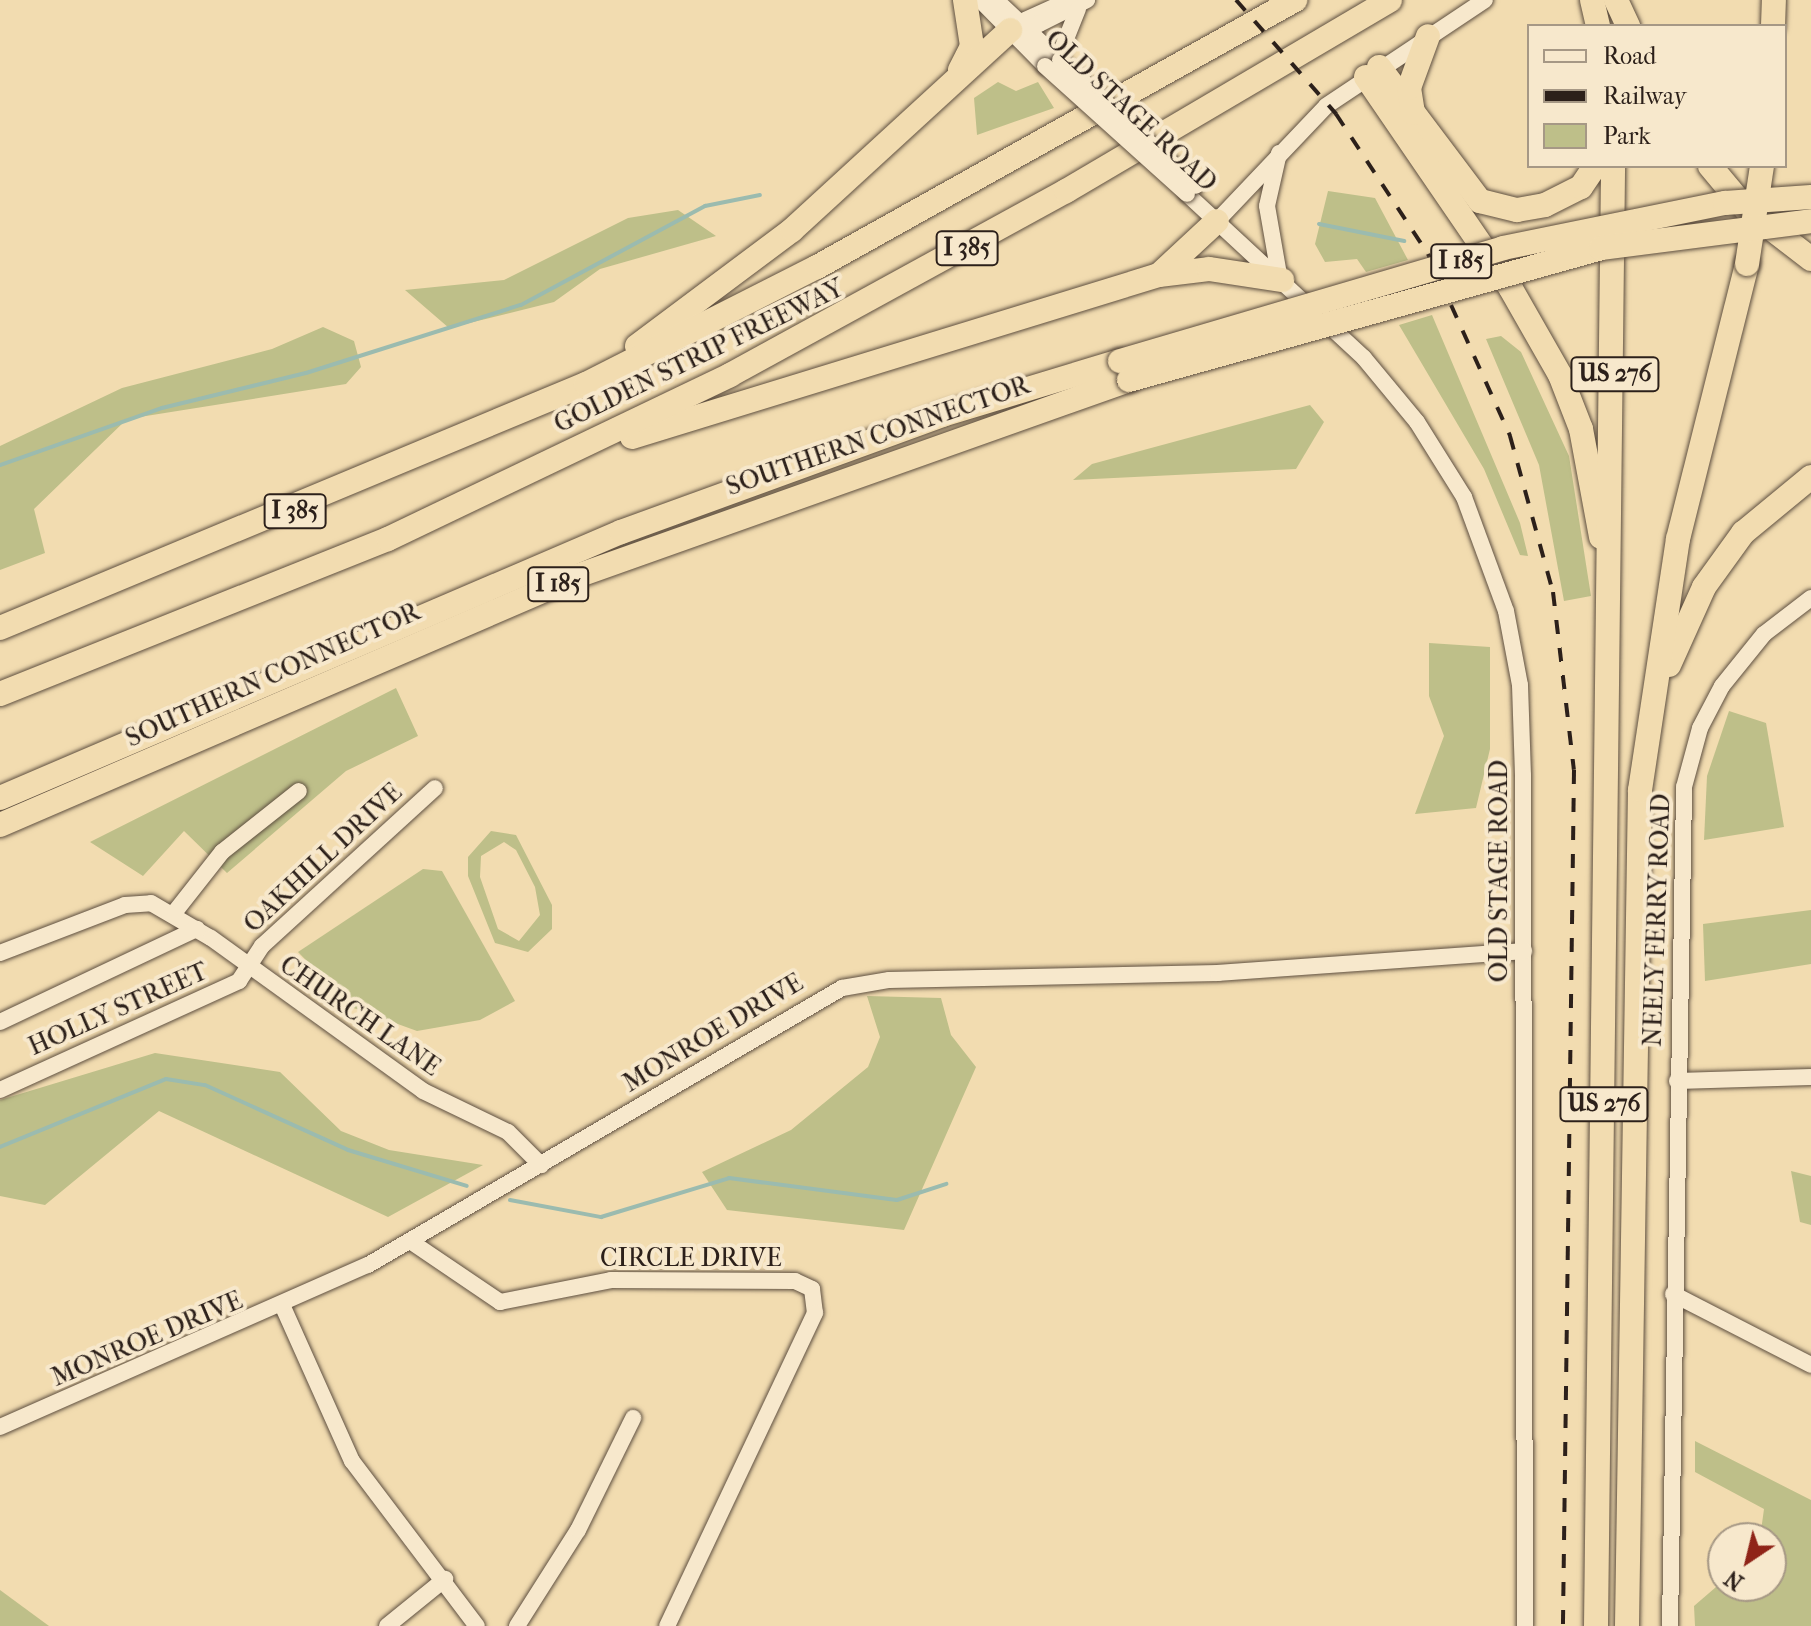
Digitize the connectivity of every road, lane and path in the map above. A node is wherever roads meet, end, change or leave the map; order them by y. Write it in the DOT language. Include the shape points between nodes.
graph roads {
  1 [pos="965,0"];
  2 [pos="980,0"];
  3 [pos="996,0"];
  4 [pos="1295,0"];
  5 [pos="1390,0"];
  6 [pos="1485,0"];
  7 [pos="1592,0"];
  8 [pos="1616,0"];
  9 [pos="1774,0"];
  10 [pos="1079,1"];
  11 [pos="1598,24"];
  12 [pos="1627,24"];
  13 [pos="1773,24"];
  14 [pos="1015,26"];
  15 [pos="1428,36"];
  16 [pos="1054,62"];
  17 [pos="1372,72"];
  18 [pos="954,81"];
  19 [pos="1414,115"];
  20 [pos="1273,159"];
  21 [pos="1594,168"];
  22 [pos="1613,168"];
  23 [pos="1712,168"];
  24 [pos="1762,168"];
  25 [pos="1811,197"];
  26 [pos="1217,221"];
  27 [pos="1811,221"];
  28 [pos="1811,259"];
  29 [pos="1159,275"];
  30 [pos="1282,280"];
  31 [pos="1124,370"];
  32 [pos="586,384"];
  33 [pos="531,471"];
  34 [pos="1811,477"];
  35 [pos="1609,582"];
  36 [pos="1811,598"];
  37 [pos="0,628"];
  38 [pos="0,694"];
  39 [pos="1646,748"];
  40 [pos="435,788"];
  41 [pos="299,791"];
  42 [pos="0,798"];
  43 [pos="0,825"];
  44 [pos="174,913"];
  45 [pos="197,929"];
  46 [pos="1524,951"];
  47 [pos="0,953"];
  48 [pos="251,968"];
  49 [pos="0,1022"];
  50 [pos="1811,1077"];
  51 [pos="1677,1081"];
  52 [pos="0,1090"];
  53 [pos="541,1165"];
  54 [pos="410,1241"];
  55 [pos="1673,1294"];
  56 [pos="283,1307"];
  57 [pos="1811,1365"];
  58 [pos="633,1418"];
  59 [pos="0,1427"];
  60 [pos="445,1579"];
  61 [pos="387,1626"];
  62 [pos="477,1626"];
  63 [pos="517,1626"];
  64 [pos="667,1626"];
  65 [pos="1525,1626"];
  66 [pos="1596,1626"];
  67 [pos="1627,1626"];
  68 [pos="1670,1626"];
  1 -- 18 [label="highway" via="972,46"];
  2 -- 14 [label="street, OLD STAGE ROAD"];
  3 -- 14 [label="street, OLD STAGE ROAD"];
  4 -- 32 [label="highway, GOLDEN STRIP FREEWAY / I 385" via="842,253"];
  5 -- 33 [label="highway, GOLDEN STRIP FREEWAY / I 385" via="878,298"];
  6 -- 15 [label="street"];
  7 -- 11 [label="highway"];
  8 -- 12 [label="highway"];
  9 -- 13 [label="highway"];
  10 -- 14 [label="street" via="1039,24"];
  10 -- 16 [label="street"];
  14 -- 16 [label="street, OLD STAGE ROAD"];
  14 -- 18 [label="highway"];
  15 -- 17 [label="street"];
  15 -- 19 [label="highway" via="1409,88"];
  16 -- 26 [label="street, OLD STAGE ROAD, bridge" via="1192,190"];
  17 -- 19 [label="highway"];
  17 -- 20 [label="street"];
  17 -- 35 [label="highway" via="1560,375 1581,429"];
  18 -- 32 [label="highway" via="792,230"];
  19 -- 21 [label="highway" via="1461,181 1499,207 1545,205 1581,187"];
  20 -- 26 [label="street" via="1249,197"];
  20 -- 30 [label="street" via="1267,206"];
  22 -- 35 [label="highway, US 276"];
  23 -- 28 [label="highway" via="1746,209"];
  24 -- 39 [label="highway, US 276, bridge" via="1747,264 1678,539"];
  25 -- 31 [label="highway, SOUTHERN CONNECTOR / I 185, bridge" via="1715,204 1503,248"];
  26 -- 29 [label="highway"];
  26 -- 30 [label="street, OLD STAGE ROAD"];
  27 -- 31 [label="highway, SOUTHERN CONNECTOR / I 185, bridge" via="1601,248"];
  29 -- 30 [label="highway" via="1209,269"];
  29 -- 33 [label="highway"];
  30 -- 46 [label="street, OLD STAGE ROAD" via="1417,422 1464,497 1495,572 1520,685"];
  31 -- 42 [label="highway, SOUTHERN CONNECTOR / I 185" via="942,415 621,532"];
  31 -- 43 [label="highway, SOUTHERN CONNECTOR / I 185" via="577,576"];
  32 -- 37 [label="highway, GOLDEN STRIP FREEWAY / I 385"];
  33 -- 38 [label="highway, GOLDEN STRIP FREEWAY / I 385" via="279,586"];
  34 -- 39 [label="highway" via="1743,533 1704,587 1674,647"];
  35 -- 66 [label="highway, US 276"];
  36 -- 51 [label="street, NEELY FERRY ROAD" via="1734,668 1687,766"];
  39 -- 67 [label="highway, US 276"];
  40 -- 48 [label="street, OAKHILL DRIVE" via="262,946"];
  41 -- 44 [label="street" via="222,852"];
  44 -- 45 [label="street, CHURCH LANE"];
  44 -- 47 [label="street, CHURCH LANE" via="151,903 125,905"];
  45 -- 48 [label="street, CHURCH LANE"];
  45 -- 49 [label="street"];
  46 -- 53 [label="street, MONROE DRIVE" via="1218,973 861,983 782,1017"];
  46 -- 65 [label="street, OLD STAGE ROAD"];
  48 -- 52 [label="street, HOLLY STREET" via="189,1006"];
  48 -- 53 [label="street, CHURCH LANE" via="423,1091 508,1132"];
  50 -- 51 [label="street"];
  51 -- 55 [label="street, NEELY FERRY ROAD"];
  53 -- 54 [label="street, MONROE DRIVE"];
  54 -- 56 [label="street, MONROE DRIVE"];
  54 -- 64 [label="street, CIRCLE DRIVE" via="506,1303 611,1280 795,1281 815,1294 815,1313"];
  55 -- 57 [label="street"];
  55 -- 68 [label="street, NEELY FERRY ROAD"];
  56 -- 59 [label="street, MONROE DRIVE"];
  56 -- 60 [label="street" via="352,1461"];
  58 -- 63 [label="street" via="578,1530"];
  60 -- 61 [label="street"];
  60 -- 62 [label="street"];
}
